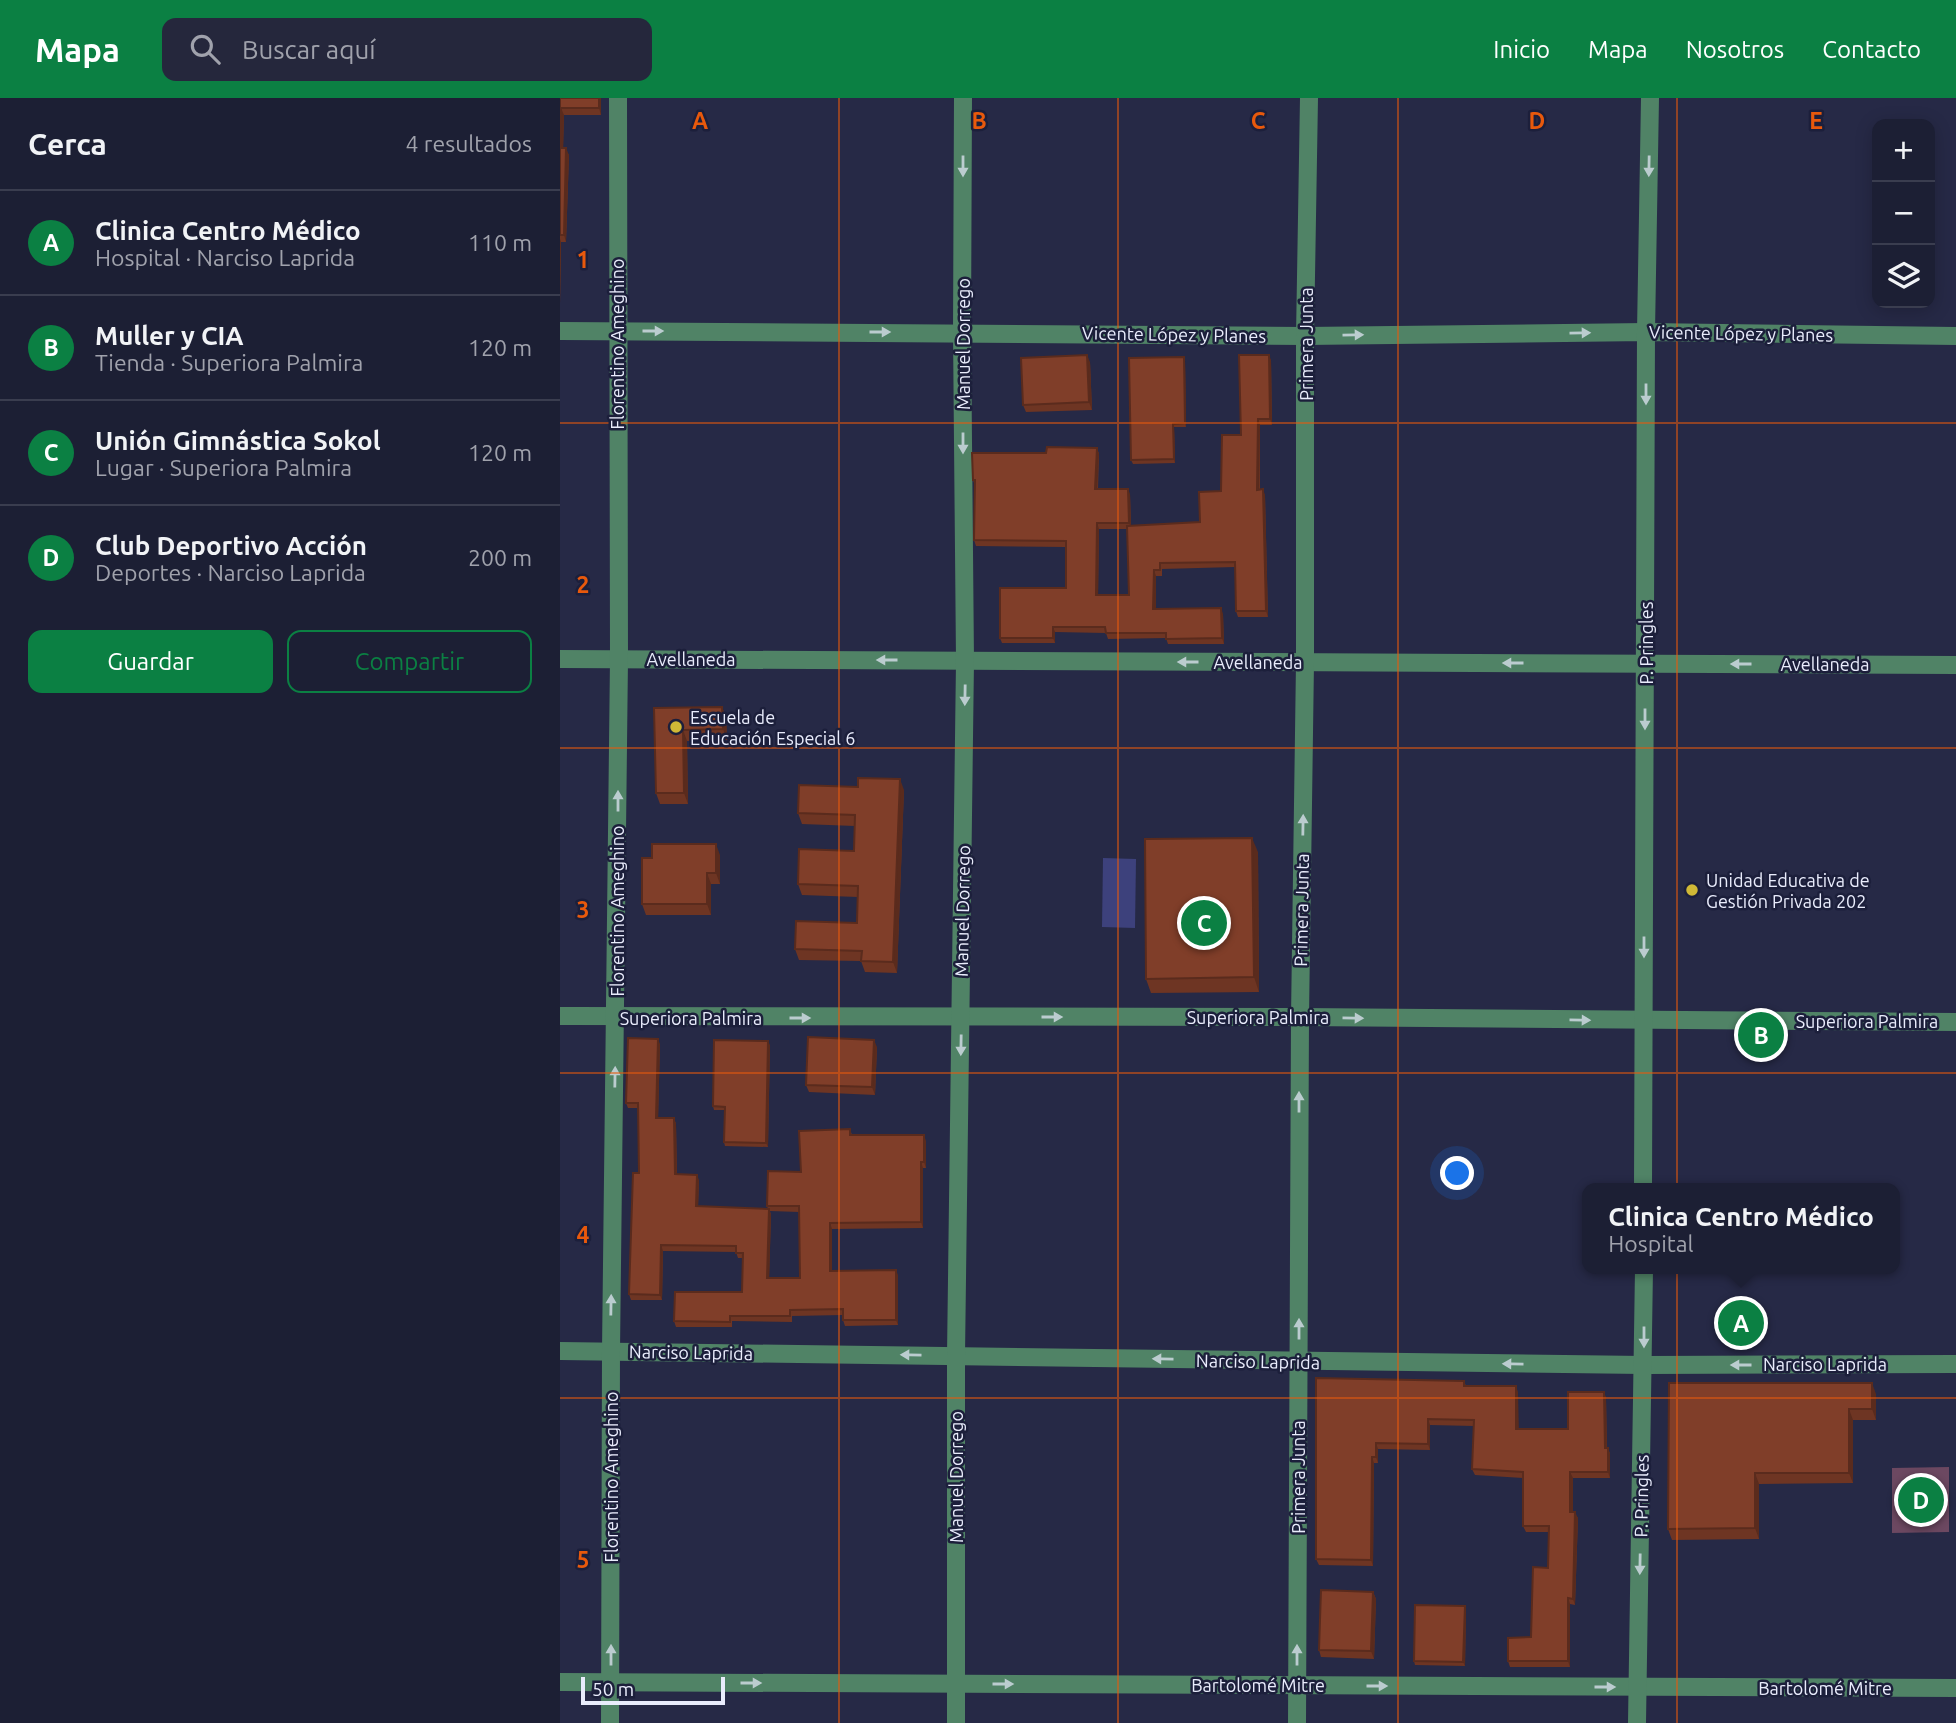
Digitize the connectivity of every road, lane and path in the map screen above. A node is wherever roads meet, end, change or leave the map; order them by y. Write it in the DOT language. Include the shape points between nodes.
graph roads {
  1 [pos="618,98"];
  2 [pos="963,98"];
  3 [pos="1309,98"];
  4 [pos="1650,98"];
  5 [pos="560,331"];
  6 [pos="617,331"];
  7 [pos="962,332"];
  8 [pos="1646,332"];
  9 [pos="1305,336"];
  10 [pos="1956,336"];
  11 [pos="560,659"];
  12 [pos="619,659"];
  13 [pos="965,661"];
  14 [pos="1305,662"];
  15 [pos="1646,664"];
  16 [pos="1956,665"];
  17 [pos="560,1016"];
  18 [pos="1300,1017"];
  19 [pos="616,1018"];
  20 [pos="961,1018"];
  21 [pos="1643,1020"];
  22 [pos="1956,1022"];
  23 [pos="1643,1183"];
  24 [pos="1644,1274"];
  25 [pos="560,1351"];
  26 [pos="611,1351"];
  27 [pos="956,1356"];
  28 [pos="1299,1362"];
  29 [pos="1956,1364"];
  30 [pos="1644,1365"];
  31 [pos="560,1682"];
  32 [pos="611,1682"];
  33 [pos="957,1684"];
  34 [pos="1297,1685"];
  35 [pos="1637,1687"];
  36 [pos="1956,1688"];
  37 [pos="610,1723"];
  38 [pos="956,1723"];
  39 [pos="1297,1723"];
  40 [pos="1637,1723"];
  1 -- 6 [label="street, Florentino Ameghino"];
  2 -- 7 [label="street, Manuel Dorrego, one-way"];
  3 -- 9 [label="street, Primera Junta"];
  4 -- 8 [label="street, P. Pringles, one-way"];
  5 -- 6 [label="street, Vicente López y Planes"];
  6 -- 7 [label="street, Vicente López y Planes, one-way"];
  6 -- 12 [label="street, Florentino Ameghino"];
  7 -- 9 [label="street, Vicente López y Planes"];
  7 -- 13 [label="street, Manuel Dorrego, one-way"];
  9 -- 8 [label="street, Vicente López y Planes, one-way"];
  8 -- 10 [label="street, Vicente López y Planes"];
  8 -- 15 [label="street, P. Pringles, one-way"];
  9 -- 14 [label="street, Primera Junta"];
  11 -- 12 [label="street, Avellaneda"];
  13 -- 12 [label="street, Avellaneda, one-way"];
  19 -- 12 [label="street, Florentino Ameghino, one-way"];
  14 -- 13 [label="street, Avellaneda, one-way"];
  13 -- 20 [label="street, Manuel Dorrego, one-way"];
  15 -- 14 [label="street, Avellaneda, one-way"];
  18 -- 14 [label="street, Primera Junta, one-way"];
  16 -- 15 [label="street, Avellaneda, one-way"];
  15 -- 21 [label="street, P. Pringles, one-way"];
  17 -- 19 [label="street, Superiora Palmira"];
  20 -- 18 [label="street, Superiora Palmira, one-way"];
  18 -- 21 [label="street, Superiora Palmira, one-way"];
  28 -- 18 [label="street, Primera Junta, one-way"];
  19 -- 20 [label="street, Superiora Palmira, one-way"];
  26 -- 19 [label="street, Florentino Ameghino, one-way"];
  20 -- 27 [label="street, Manuel Dorrego, one-way"];
  21 -- 22 [label="street, Superiora Palmira"];
  21 -- 23 [label="street, P. Pringles"];
  24 -- 30 [label="street, P. Pringles, one-way"];
  25 -- 26 [label="street, Narciso Laprida"];
  27 -- 26 [label="street, Narciso Laprida, one-way"];
  32 -- 26 [label="street, Florentino Ameghino, one-way"];
  28 -- 27 [label="street, Narciso Laprida, one-way"];
  27 -- 33 [label="street, Manuel Dorrego"];
  30 -- 28 [label="street, Narciso Laprida, one-way"];
  34 -- 28 [label="street, Primera Junta, one-way"];
  29 -- 30 [label="street, Narciso Laprida, one-way"];
  30 -- 35 [label="street, P. Pringles, one-way"];
  31 -- 32 [label="street, Bartolomé Mitre"];
  32 -- 33 [label="street, Bartolomé Mitre, one-way"];
  32 -- 37 [label="street, Florentino Ameghino"];
  33 -- 34 [label="street, Bartolomé Mitre, one-way"];
  33 -- 38 [label="street, Manuel Dorrego"];
  34 -- 35 [label="street, Bartolomé Mitre, one-way"];
  34 -- 39 [label="street, Primera Junta"];
  35 -- 36 [label="street, Bartolomé Mitre"];
  35 -- 40 [label="street, P. Pringles"];
}
